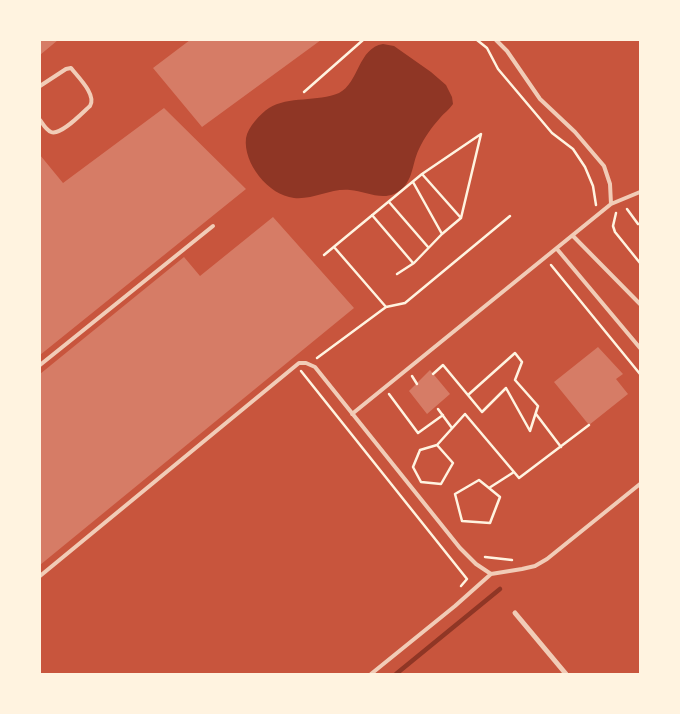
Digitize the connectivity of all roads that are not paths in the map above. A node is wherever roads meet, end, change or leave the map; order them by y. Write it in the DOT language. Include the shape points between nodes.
graph roads {
  1 [pos="496,40"];
  2 [pos="40,86"];
  3 [pos="40,120"];
  4 [pos="640,192"];
  5 [pos="611,204"];
  6 [pos="213,226"];
  7 [pos="573,236"];
  8 [pos="557,249"];
  9 [pos="640,304"];
  10 [pos="640,348"];
  11 [pos="40,365"];
  12 [pos="352,414"];
  13 [pos="640,484"];
  14 [pos="491,574"];
  15 [pos="40,576"];
  16 [pos="515,613"];
  17 [pos="372,674"];
  18 [pos="566,674"];
  1 -- 5 [label="lane" via="540,99 575,132 604,166 610,184"];
  2 -- 3 [label="lane" via="71,68 93,102 60,132 52,133"];
  4 -- 5 [label="lane"];
  5 -- 7 [label="lane"];
  6 -- 11 [label="lane"];
  7 -- 8 [label="lane"];
  7 -- 9 [label="lane"];
  8 -- 10 [label="lane"];
  8 -- 12 [label="lane"];
  12 -- 14 [label="lane" via="460,548"];
  12 -- 15 [label="lane" via="314,367 299,363"];
  13 -- 14 [label="lane" via="547,559 535,566"];
  14 -- 17 [label="lane"];
  16 -- 18 [label="street"];
}
